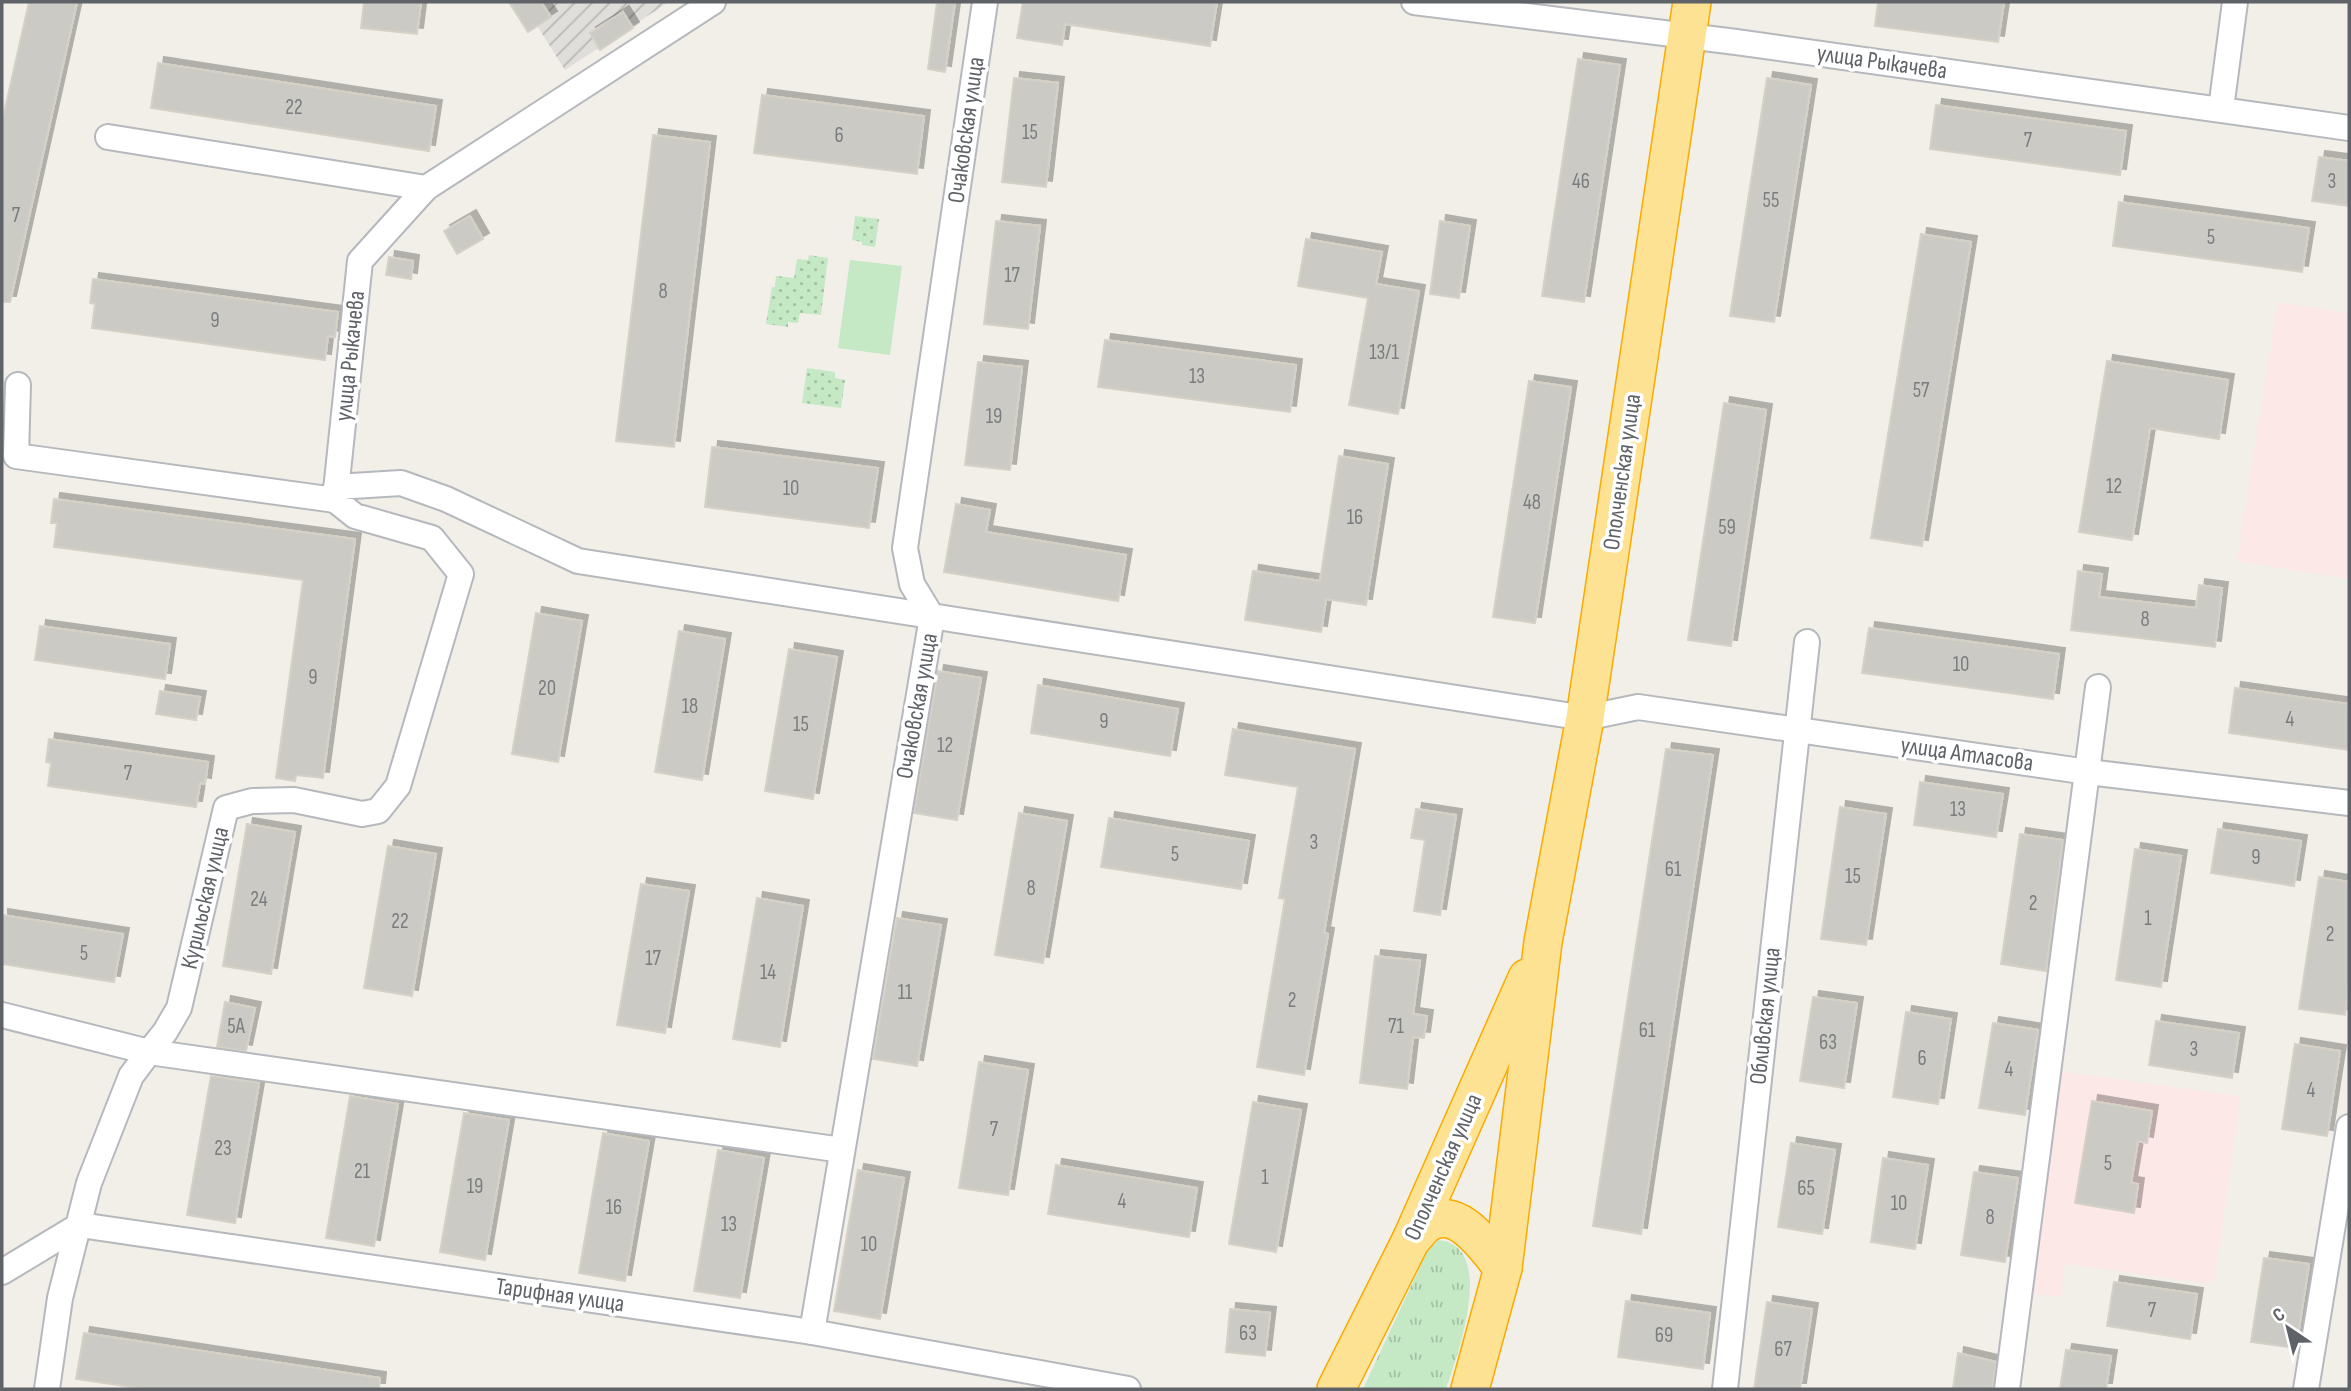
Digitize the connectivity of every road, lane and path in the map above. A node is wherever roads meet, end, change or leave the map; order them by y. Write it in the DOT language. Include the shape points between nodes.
graph roads {
  1 [pos="713,2"];
  2 [pos="985,2"];
  3 [pos="1414,2"];
  4 [pos="2235,2"];
  5 [pos="1547,10"];
  6 [pos="1689,19"];
  7 [pos="2221,109"];
  8 [pos="2349,128"];
  9 [pos="108,137"];
  10 [pos="426,188"];
  11 [pos="18,385"];
  12 [pos="335,500"];
  13 [pos="932,617"];
  14 [pos="1807,642"];
  15 [pos="2098,687"];
  16 [pos="1585,718"];
  17 [pos="1796,730"];
  18 [pos="2088,772"];
  19 [pos="2349,803"];
  20 [pos="1543,942"];
  21 [pos="2,1015"];
  22 [pos="149,1052"];
  23 [pos="2349,1127"];
  24 [pos="842,1150"];
  25 [pos="80,1225"];
  26 [pos="1411,1240"];
  27 [pos="1503,1269"];
  28 [pos="2,1272"];
  29 [pos="812,1332"];
  30 [pos="47,1389"];
  31 [pos="1128,1389"];
  32 [pos="1336,1389"];
  33 [pos="1469,1389"];
  34 [pos="1725,1389"];
  35 [pos="2007,1389"];
  36 [pos="2306,1389"];
  1 -- 10 [label="street, улица Рыкачева"];
  2 -- 13 [label="street, Очаковская улица" via="905,548 912,584"];
  3 -- 5 [label="street, улица Рыкачева"];
  4 -- 7 [label="street"];
  5 -- 6 [label="street, улица Рыкачева"];
  6 -- 7 [label="street, улица Рыкачева"];
  6 -- 16 [label="highway, Ополченская улица"];
  7 -- 8 [label="street, улица Рыкачева"];
  9 -- 10 [label="street"];
  10 -- 12 [label="street, улица Рыкачева" via="360,261"];
  11 -- 12 [label="street" via="16,456"];
  12 -- 13 [label="street" via="336,487 401,483 446,499 578,561"];
  12 -- 22 [label="street, Курильская улица" via="355,516 432,538 461,573 398,786 378,811 362,814 294,800 226,807 179,1008"];
  13 -- 16 [label="street"];
  13 -- 24 [label="street, Очаковская улица"];
  14 -- 17 [label="street, Обливская улица"];
  15 -- 18 [label="street"];
  16 -- 17 [label="street, улица Атласова" via="1638,706"];
  16 -- 20 [label="highway, Ополченская улица"];
  17 -- 18 [label="street, улица Атласова"];
  17 -- 34 [label="street, Обливская улица"];
  18 -- 19 [label="street, улица Атласова"];
  18 -- 35 [label="street"];
  20 -- 26 [label="highway, Ополченская улица"];
  20 -- 27 [label="highway, Ополченская улица"];
  21 -- 22 [label="street"];
  22 -- 24 [label="street"];
  22 -- 25 [label="street" via="131,1076 89,1183"];
  23 -- 36 [label="street"];
  24 -- 29 [label="street, Очаковская улица"];
  25 -- 28 [label="street"];
  25 -- 29 [label="street, Тарифная улица"];
  25 -- 30 [label="street" via="60,1298"];
  26 -- 27 [label="highway" via="1426,1224 1450,1219 1472,1232"];
  26 -- 32 [label="highway, Ополченская улица"];
  27 -- 33 [label="highway, Ополченская улица"];
  29 -- 31 [label="street, Тарифная улица"];
}
